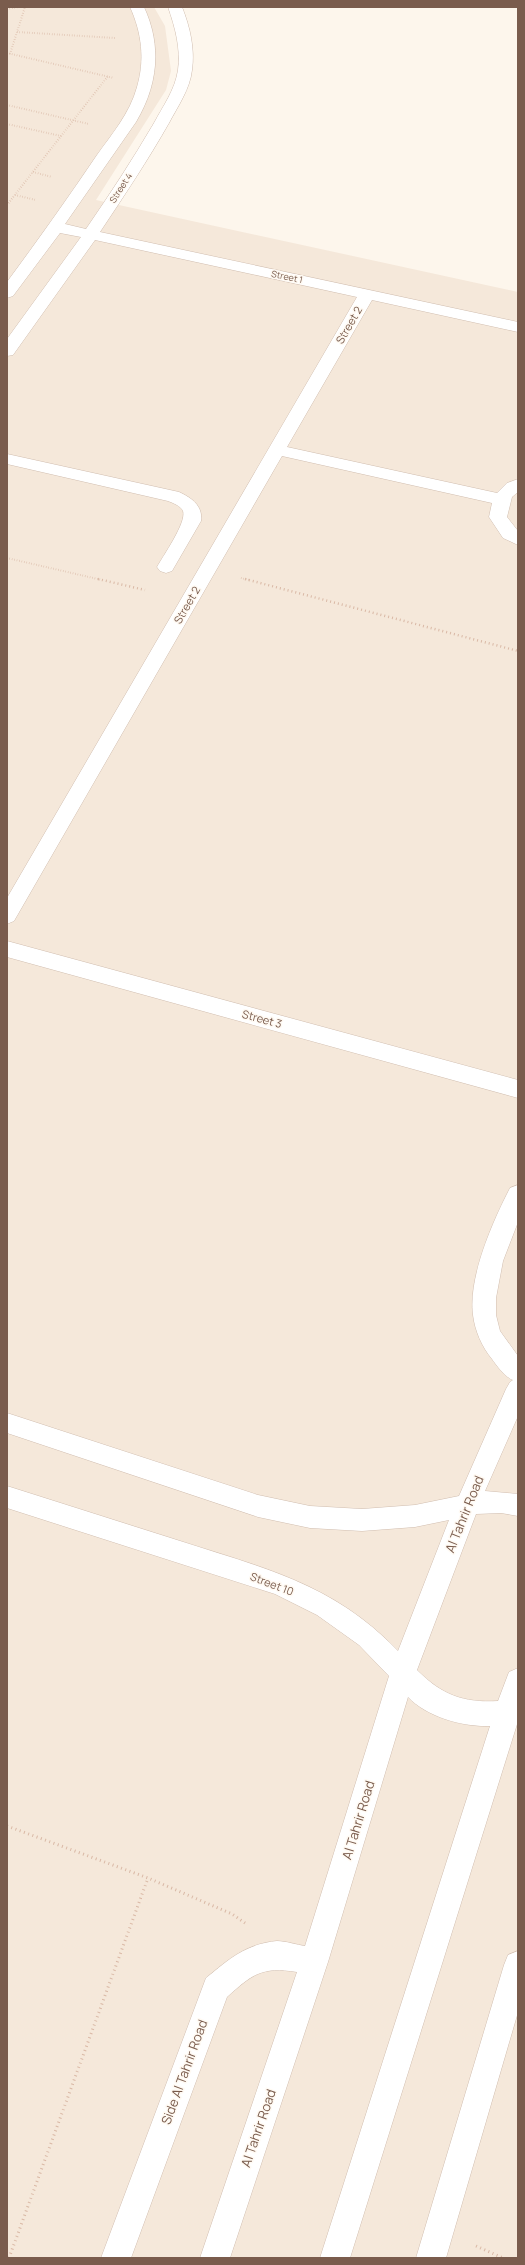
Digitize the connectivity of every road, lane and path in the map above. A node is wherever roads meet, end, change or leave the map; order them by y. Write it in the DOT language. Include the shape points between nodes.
graph roads {
  1 [pos="18,7"];
  2 [pos="25,7"];
  3 [pos="137,7"];
  4 [pos="174,7"];
  5 [pos="7,9"];
  6 [pos="17,32"];
  7 [pos="149,40"];
  8 [pos="7,53"];
  9 [pos="10,54"];
  10 [pos="108,76"];
  11 [pos="145,88"];
  12 [pos="7,105"];
  13 [pos="73,120"];
  14 [pos="7,124"];
  15 [pos="121,131"];
  16 [pos="61,136"];
  17 [pos="7,205"];
  18 [pos="56,227"];
  19 [pos="91,234"];
  20 [pos="7,294"];
  21 [pos="367,294"];
  22 [pos="518,327"];
  23 [pos="7,352"];
  24 [pos="276,450"];
  25 [pos="7,458"];
  26 [pos="518,485"];
  27 [pos="500,499"];
  28 [pos="518,539"];
  29 [pos="7,558"];
  30 [pos="166,567"];
  31 [pos="208,569"];
  32 [pos="189,601"];
  33 [pos="518,651"];
  34 [pos="7,916"];
  35 [pos="7,949"];
  36 [pos="518,1089"];
  37 [pos="518,1194"];
  38 [pos="518,1372"];
  39 [pos="518,1389"];
  40 [pos="7,1422"];
  41 [pos="7,1496"];
  42 [pos="467,1505"];
  43 [pos="518,1505"];
  44 [pos="402,1675"];
  45 [pos="518,1680"];
  46 [pos="508,1713"];
  47 [pos="7,1826"];
  48 [pos="148,1878"];
  49 [pos="278,1955"];
  50 [pos="314,1962"];
  51 [pos="518,1965"];
  52 [pos="9,2258"];
  53 [pos="116,2258"];
  54 [pos="215,2258"];
  55 [pos="335,2258"];
  56 [pos="430,2258"];
  1 -- 5 [label="path"];
  2 -- 6 [label="path"];
  3 -- 7 [label="street"];
  4 -- 19 [label="street, Street 4" via="182,26 185,48 185,70 179,92 146,150"];
  6 -- 7 [label="path"];
  6 -- 9 [label="path"];
  7 -- 11 [label="street" via="150,64"];
  8 -- 9 [label="path"];
  9 -- 10 [label="path"];
  10 -- 11 [label="path"];
  10 -- 13 [label="path"];
  11 -- 15 [label="street" via="134,112"];
  12 -- 13 [label="path"];
  13 -- 15 [label="path"];
  13 -- 16 [label="path"];
  14 -- 16 [label="path"];
  15 -- 18 [label="street"];
  16 -- 17 [label="path"];
  18 -- 19 [label="street, Street 1"];
  18 -- 20 [label="street"];
  19 -- 21 [label="street, Street 1"];
  19 -- 23 [label="street, Street 4"];
  21 -- 22 [label="street, Street 1"];
  21 -- 24 [label="street, Street 2"];
  24 -- 27 [label="street"];
  24 -- 31 [label="street, Street 2"];
  25 -- 30 [label="street" via="173,496 183,501 193,514 192,521"];
  26 -- 27 [label="street" via="513,486"];
  27 -- 28 [label="street" via="498,516 509,534"];
  29 -- 32 [label="path"];
  31 -- 32 [label="street, Street 2"];
  31 -- 33 [label="path"];
  32 -- 34 [label="street, Street 2"];
  35 -- 36 [label="street, Street 3"];
  37 -- 38 [label="street" via="486,1278 482,1304 487,1330 502,1356"];
  39 -- 42 [label="street, Al Tahrir Road"];
  40 -- 42 [label="street" via="258,1506 310,1517 362,1520 415,1516"];
  41 -- 44 [label="street, Street 10" via="281,1585 326,1607 368,1638"];
  42 -- 43 [label="street" via="483,1502"];
  42 -- 44 [label="street, Al Tahrir Road"];
  44 -- 46 [label="street, Street 10" via="421,1692 442,1705 463,1712"];
  44 -- 50 [label="street, Al Tahrir Road"];
  45 -- 46 [label="street"];
  46 -- 55 [label="street"];
  47 -- 48 [label="path"];
  48 -- 49 [label="path" via="232,1914 256,1930"];
  48 -- 52 [label="path"];
  49 -- 50 [label="street, Side Al Tahrir Road"];
  49 -- 53 [label="street, Side Al Tahrir Road" via="244,1964 216,1988"];
  50 -- 54 [label="street, Al Tahrir Road"];
  51 -- 56 [label="street"];
}
